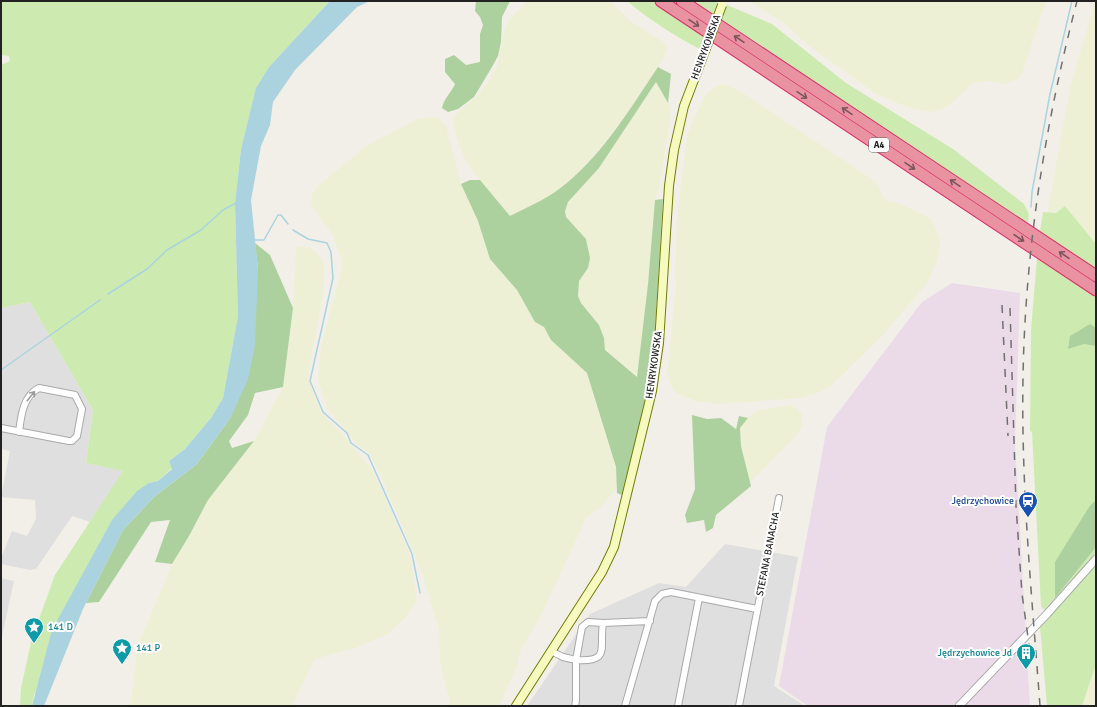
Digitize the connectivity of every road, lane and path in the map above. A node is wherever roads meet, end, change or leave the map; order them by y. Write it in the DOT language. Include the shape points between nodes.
graph roads {
  1 [pos="661,1"];
  2 [pos="682,1"];
  3 [pos="722,3"];
  4 [pos="1096,276"];
  5 [pos="1096,290"];
  6 [pos="1,428"];
  7 [pos="18,432"];
  8 [pos="779,498"];
  9 [pos="1096,559"];
  10 [pos="699,598"];
  11 [pos="757,609"];
  12 [pos="650,621"];
  13 [pos="603,623"];
  14 [pos="551,651"];
  15 [pos="576,660"];
  16 [pos="516,706"];
  17 [pos="575,706"];
  18 [pos="625,706"];
  19 [pos="678,706"];
  20 [pos="739,706"];
  21 [pos="959,706"];
  1 -- 5 [label="highway, A4, one-way"];
  4 -- 2 [label="highway, A4, one-way"];
  3 -- 14 [label="main road, HENRYKOWSKA, bridge" via="684,106 674,150 652,391 614,547 602,572"];
  6 -- 7 [label="street"];
  7 -- 7 [label="street, one-way" via="24,404 35,390 39,388 75,394 82,409 77,436 72,441"];
  8 -- 11 [label="street, STEFANA BANACHA"];
  9 -- 21 [label="street"];
  10 -- 11 [label="street"];
  10 -- 12 [label="street" via="671,592 662,594 655,601"];
  10 -- 19 [label="street"];
  11 -- 20 [label="street, STEFANA BANACHA"];
  12 -- 13 [label="street"];
  12 -- 18 [label="street"];
  13 -- 15 [label="street" via="590,621 585,624 579,637"];
  13 -- 15 [label="street" via="601,654 598,658 588,661"];
  14 -- 15 [label="street"];
  14 -- 16 [label="main road, HENRYKOWSKA"];
  15 -- 17 [label="street"];
}
